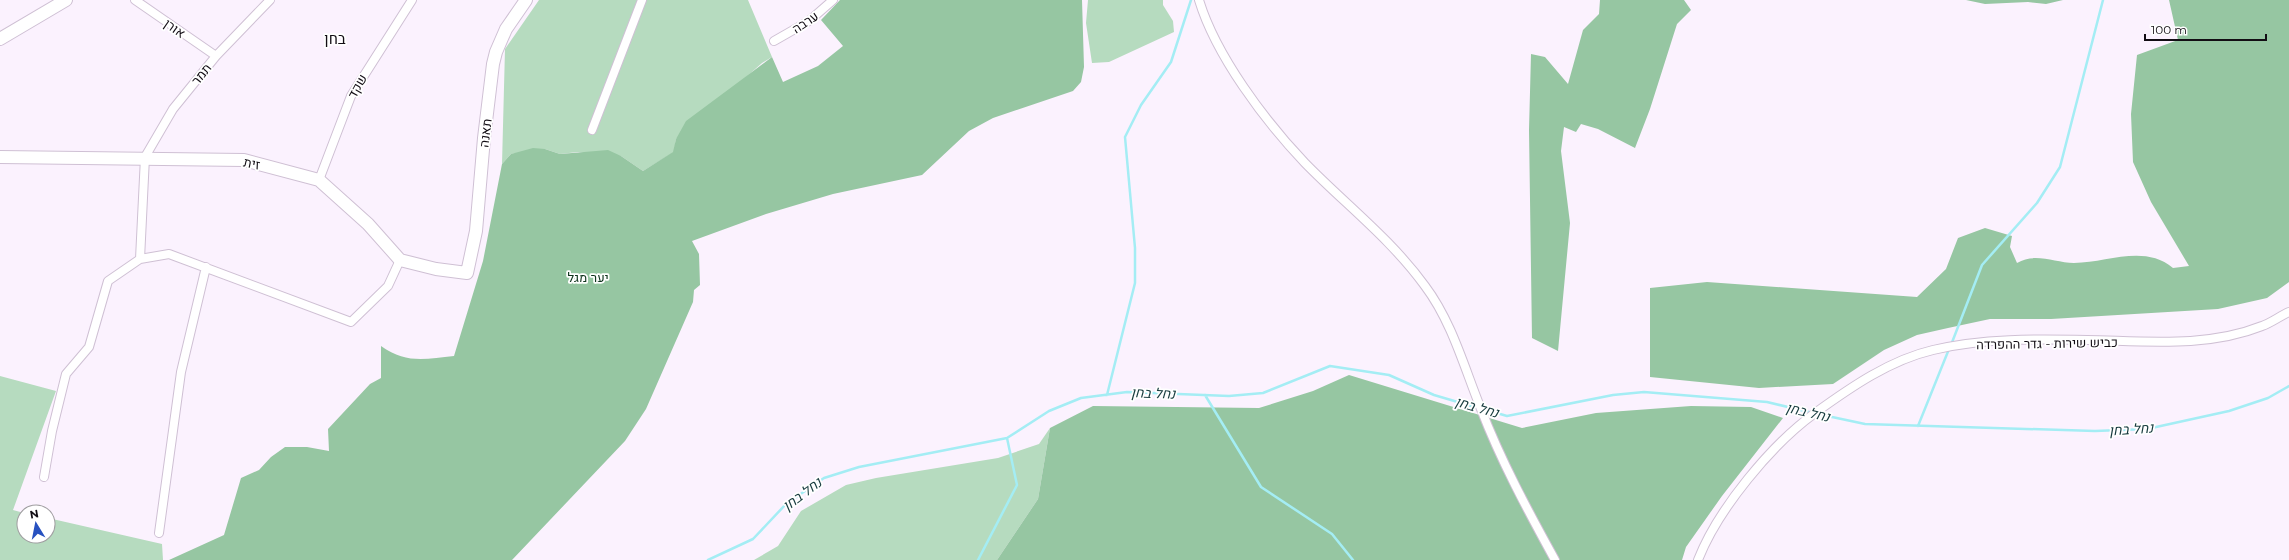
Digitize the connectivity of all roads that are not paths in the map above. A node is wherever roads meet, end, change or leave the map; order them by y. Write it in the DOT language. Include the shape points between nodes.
graph roads {
  1 [pos="66,0"];
  2 [pos="135,0"];
  3 [pos="270,0"];
  4 [pos="412,0"];
  5 [pos="526,0"];
  6 [pos="642,0"];
  7 [pos="833,0"];
  8 [pos="1199,0"];
  9 [pos="0,39"];
  10 [pos="774,41"];
  11 [pos="216,56"];
  12 [pos="592,130"];
  13 [pos="0,157"];
  14 [pos="145,157"];
  15 [pos="319,180"];
  16 [pos="140,259"];
  17 [pos="400,260"];
  18 [pos="206,267"];
  19 [pos="2289,312"];
  20 [pos="44,476"];
  21 [pos="159,533"];
  22 [pos="1555,560"];
  23 [pos="1698,560"];
  1 -- 9 [label="street"];
  2 -- 11 [label="street, אורן"];
  3 -- 11 [label="street, תמר"];
  4 -- 15 [label="street, שקד" via="351,96"];
  5 -- 17 [label="street, תאנה" via="503,35 493,64 476,231 467,273"];
  6 -- 12 [label="street"];
  7 -- 10 [label="street, ערבה" via="808,22"];
  8 -- 22 [label="street" via="1204,17 1217,42 1276,131 1397,252 1426,286 1441,310 1459,349 1481,410"];
  11 -- 14 [label="street, תמר" via="173,109"];
  13 -- 14 [label="street, זית"];
  14 -- 15 [label="street, זית" via="244,160"];
  14 -- 16 [label="street"];
  15 -- 17 [label="street, זית" via="368,224"];
  16 -- 18 [label="street" via="169,254"];
  16 -- 20 [label="street" via="108,281 89,347 66,374"];
  17 -- 18 [label="street" via="388,286 351,322"];
  18 -- 21 [label="street" via="181,372"];
  19 -- 23 [label="street, כביש שירות - גדר ההפרדה" via="2262,326 2201,339 2160,343 2088,340 1998,341 1932,350 1894,364 1836,398 1803,422 1777,446 1741,488"];
}
